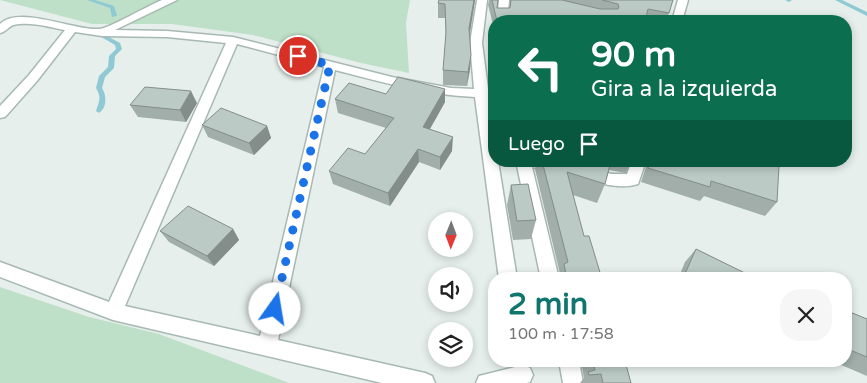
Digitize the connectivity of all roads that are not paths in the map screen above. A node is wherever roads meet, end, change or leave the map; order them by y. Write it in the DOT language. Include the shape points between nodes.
graph roads {
  1 [pos="172,0"];
  2 [pos="482,0"];
  3 [pos="504,0"];
  4 [pos="683,0"];
  5 [pos="503,15"];
  6 [pos="679,15"];
  7 [pos="2,22"];
  8 [pos="72,29"];
  9 [pos="102,33"];
  10 [pos="233,40"];
  11 [pos="330,65"];
  12 [pos="481,93"];
  13 [pos="0,114"];
  14 [pos="488,141"];
  15 [pos="492,167"];
  16 [pos="525,167"];
  17 [pos="555,167"];
  18 [pos="637,167"];
  19 [pos="0,269"];
  20 [pos="507,272"];
  21 [pos="548,272"];
  22 [pos="113,312"];
  23 [pos="267,347"];
  24 [pos="570,367"];
  25 [pos="523,373"];
  26 [pos="425,383"];
  27 [pos="486,383"];
  28 [pos="573,383"];
  1 -- 9 [label="street"];
  2 -- 12 [label="street" via="476,43"];
  3 -- 5 [label="street"];
  4 -- 6 [label="street"];
  7 -- 8 [label="street" via="25,20"];
  8 -- 9 [label="street"];
  8 -- 13 [label="street"];
  9 -- 10 [label="street"];
  10 -- 11 [label="street"];
  10 -- 22 [label="street"];
  11 -- 12 [label="street" via="451,92"];
  11 -- 23 [label="street"];
  12 -- 14 [label="street"];
  15 -- 20 [label="street"];
  16 -- 21 [label="street"];
  17 -- 18 [label="street" via="623,182 633,180"];
  19 -- 22 [label="street"];
  22 -- 23 [label="street"];
  23 -- 26 [label="street"];
  24 -- 28 [label="street"];
  25 -- 27 [label="street"];
}
